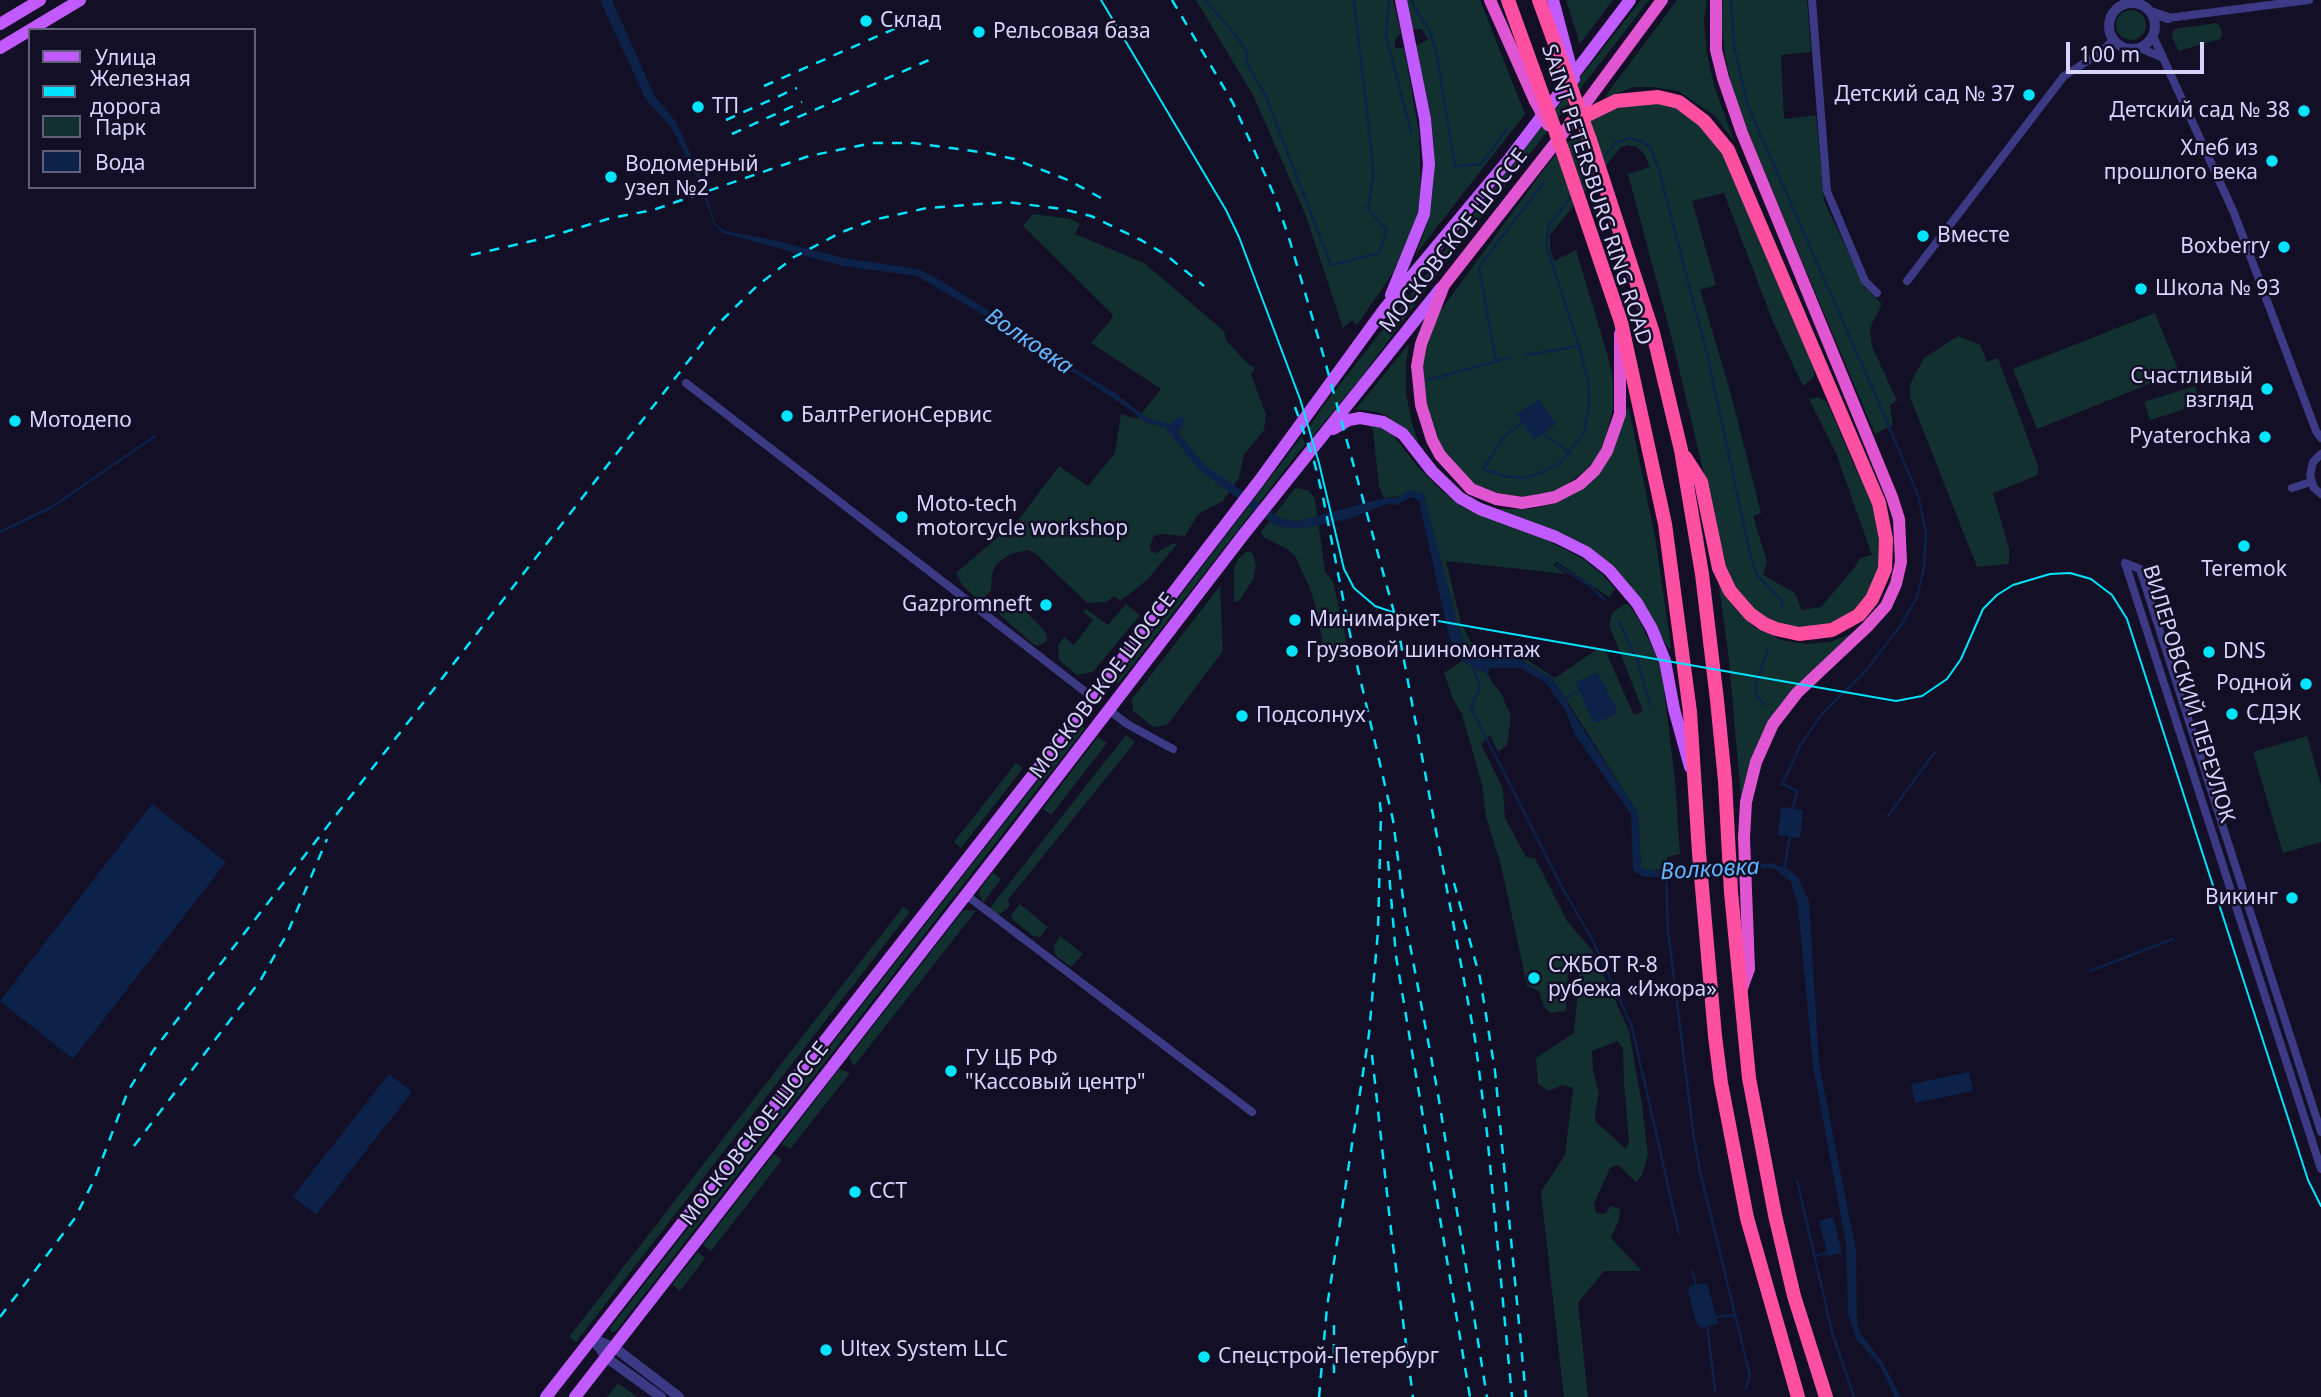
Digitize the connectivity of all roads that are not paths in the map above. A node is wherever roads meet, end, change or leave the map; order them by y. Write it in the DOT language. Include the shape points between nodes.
graph roads {
  1 [pos="40,0"];
  2 [pos="80,0"];
  3 [pos="1401,0"];
  4 [pos="1490,0"];
  5 [pos="1508,0"];
  6 [pos="1539,0"];
  7 [pos="1553,0"];
  8 [pos="1630,0"];
  9 [pos="1662,0"];
  10 [pos="1716,0"];
  11 [pos="1812,0"];
  12 [pos="2309,0"];
  13 [pos="2125,1"];
  14 [pos="2113,5"];
  15 [pos="2151,12"];
  16 [pos="2168,18"];
  17 [pos="0,24"];
  18 [pos="33,28"];
  19 [pos="28,31"];
  20 [pos="2154,32"];
  21 [pos="2113,40"];
  22 [pos="0,48"];
  23 [pos="2140,48"];
  24 [pos="2161,57"];
  25 [pos="1571,123"];
  26 [pos="1590,141"];
  27 [pos="1563,152"];
  28 [pos="1908,281"];
  29 [pos="1444,285"];
  30 [pos="1877,293"];
  31 [pos="1385,308"];
  32 [pos="1620,322"];
  33 [pos="686,383"];
  34 [pos="1324,435"];
  35 [pos="2319,436"];
  36 [pos="1681,450"];
  37 [pos="2319,455"];
  38 [pos="2311,482"];
  39 [pos="2292,488"];
  40 [pos="2321,494"];
  41 [pos="1092,697"];
  42 [pos="1109,710"];
  43 [pos="1173,749"];
  44 [pos="1694,782"];
  45 [pos="1738,892"];
  46 [pos="966,895"];
  47 [pos="1252,1112"];
  48 [pos="2321,1132"];
  49 [pos="2321,1169"];
  50 [pos="592,1338"];
  51 [pos="611,1353"];
  52 [pos="546,1397"];
  53 [pos="575,1397"];
  54 [pos="661,1397"];
  55 [pos="679,1397"];
  56 [pos="1798,1397"];
  57 [pos="1826,1397"];
  1 -- 17 [label="main road"];
  2 -- 18 [label="main road"];
  3 -- 31 [label="main road" via="1425,119 1429,164 1424,214"];
  4 -- 27 [label="highway, bridge"];
  5 -- 27 [label="highway, SAINT PETERSBURG RING ROAD, bridge"];
  6 -- 26 [label="highway, SAINT PETERSBURG RING ROAD, bridge"];
  7 -- 26 [label="main road, bridge"];
  8 -- 31 [label="main road, МОСКОВСКОЕ ШОССЕ" via="1510,158"];
  9 -- 25 [label="highway, МОСКОВСКОЕ ШОССЕ"];
  10 -- 45 [label="highway" via="1716,50 1723,78 1892,497 1899,519 1901,562 1886,606 1797,693 1769,732 1750,783"];
  11 -- 30 [label="street" via="1827,191 1865,281"];
  12 -- 16 [label="street"];
  13 -- 14 [label="street"];
  13 -- 15 [label="street"];
  14 -- 21 [label="street" via="2108,23"];
  15 -- 16 [label="street"];
  15 -- 20 [label="street"];
  16 -- 20 [label="street"];
  19 -- 22 [label="main road"];
  20 -- 23 [label="street"];
  20 -- 24 [label="street"];
  21 -- 23 [label="street" via="2128,49"];
  21 -- 28 [label="street" via="2064,76"];
  23 -- 24 [label="street"];
  24 -- 35 [label="street" via="2234,213"];
  25 -- 29 [label="highway, МОСКОВСКОЕ ШОССЕ"];
  25 -- 36 [label="highway" via="1616,101 1658,97 1679,102 1704,121 1728,150 1879,503 1886,539 1885,569 1859,615 1832,630 1800,634 1764,624 1750,614 1730,591 1719,568 1701,482"];
  26 -- 36 [label="highway, SAINT PETERSBURG RING ROAD" via="1653,333"];
  27 -- 32 [label="highway, SAINT PETERSBURG RING ROAD"];
  29 -- 32 [label="highway" via="1421,344 1417,366 1421,405 1432,440 1450,469 1471,489 1496,499 1522,503 1556,497 1595,470 1608,451 1620,414"];
  29 -- 34 [label="main road, МОСКОВСКОЕ ШОССЕ"];
  31 -- 41 [label="main road, МОСКОВСКОЕ ШОССЕ" via="1238,509"];
  32 -- 44 [label="highway, SAINT PETERSBURG RING ROAD" via="1665,524"];
  33 -- 41 [label="street"];
  34 -- 42 [label="main road, МОСКОВСКОЕ ШОССЕ"];
  34 -- 44 [label="main road" via="1349,420 1383,422 1403,434 1460,498 1556,537 1609,570 1637,603 1665,661"];
  35 -- 37 [label="street"];
  36 -- 45 [label="highway, SAINT PETERSBURG RING ROAD" via="1702,574 1725,781 1728,851"];
  37 -- 38 [label="street" via="2310,468"];
  38 -- 39 [label="street"];
  38 -- 40 [label="street"];
  41 -- 42 [label="main road"];
  41 -- 50 [label="main road, МОСКОВСКОЕ ШОССЕ"];
  42 -- 43 [label="street"];
  42 -- 46 [label="main road, МОСКОВСКОЕ ШОССЕ"];
  44 -- 56 [label="highway, SAINT PETERSBURG RING ROAD" via="1715,1037 1734,1156"];
  45 -- 57 [label="highway, SAINT PETERSBURG RING ROAD" via="1740,995 1749,1078 1794,1296"];
  46 -- 47 [label="street"];
  46 -- 51 [label="main road, МОСКОВСКОЕ ШОССЕ"];
  48 -- 49 [label="street, ВИЛЕРОВСКИЙ ПЕРЕУЛОК" via="2140,569 2125,563"];
  50 -- 51 [label="street"];
  50 -- 52 [label="main road, МОСКОВСКОЕ ШОССЕ"];
  51 -- 53 [label="main road, МОСКОВСКОЕ ШОССЕ"];
  51 -- 54 [label="street"];
  51 -- 55 [label="street"];
}
